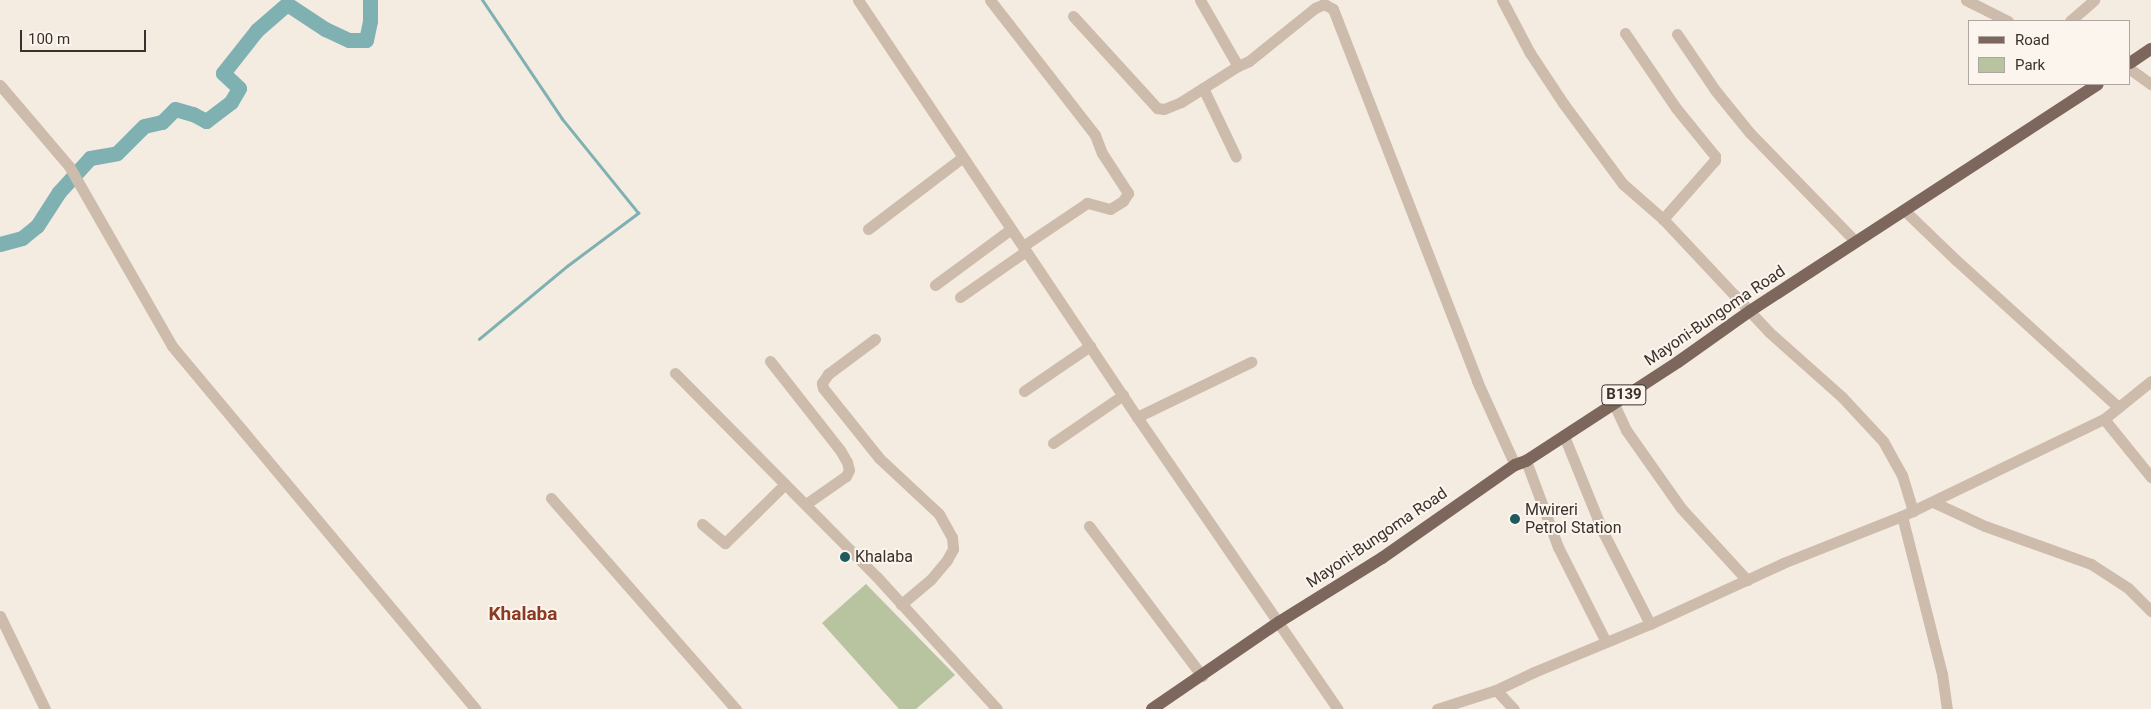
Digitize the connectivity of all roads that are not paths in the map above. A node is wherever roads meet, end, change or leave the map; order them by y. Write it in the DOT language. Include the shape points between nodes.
graph roads {
  1 [pos="858,0"];
  2 [pos="990,0"];
  3 [pos="1200,0"];
  4 [pos="1502,0"];
  5 [pos="1966,0"];
  6 [pos="2094,0"];
  7 [pos="1073,16"];
  8 [pos="2006,20"];
  9 [pos="2071,20"];
  10 [pos="1625,33"];
  11 [pos="1677,34"];
  12 [pos="2151,49"];
  13 [pos="2131,62"];
  14 [pos="1238,66"];
  15 [pos="2131,69"];
  16 [pos="2151,84"];
  17 [pos="0,85"];
  18 [pos="2096,85"];
  19 [pos="1203,88"];
  20 [pos="963,157"];
  21 [pos="1236,157"];
  22 [pos="1905,211"];
  23 [pos="1663,219"];
  24 [pos="1011,228"];
  25 [pos="868,229"];
  26 [pos="1856,241"];
  27 [pos="1025,249"];
  28 [pos="935,285"];
  29 [pos="960,296"];
  30 [pos="1750,311"];
  31 [pos="875,338"];
  32 [pos="1090,346"];
  33 [pos="770,362"];
  34 [pos="1251,362"];
  35 [pos="675,373"];
  36 [pos="2151,381"];
  37 [pos="1024,391"];
  38 [pos="1123,395"];
  39 [pos="1613,402"];
  40 [pos="2118,407"];
  41 [pos="1137,417"];
  42 [pos="2104,419"];
  43 [pos="1564,436"];
  44 [pos="1053,443"];
  45 [pos="1521,463"];
  46 [pos="2151,478"];
  47 [pos="786,484"];
  48 [pos="550,498"];
  49 [pos="1933,502"];
  50 [pos="806,504"];
  51 [pos="1913,511"];
  52 [pos="1902,516"];
  53 [pos="702,524"];
  54 [pos="1090,526"];
  55 [pos="1747,580"];
  56 [pos="901,604"];
  57 [pos="2151,610"];
  58 [pos="0,616"];
  59 [pos="1279,622"];
  60 [pos="1650,624"];
  61 [pos="1606,642"];
  62 [pos="1202,676"];
  63 [pos="1496,690"];
  64 [pos="45,709"];
  65 [pos="475,709"];
  66 [pos="736,709"];
  67 [pos="996,709"];
  68 [pos="1152,709"];
  69 [pos="1338,709"];
  70 [pos="1437,709"];
  71 [pos="1514,709"];
  72 [pos="1947,709"];
  1 -- 20 [label="street"];
  2 -- 27 [label="street" via="1095,135 1102,154 1128,193 1123,201 1110,209 1087,203"];
  3 -- 14 [label="street"];
  4 -- 23 [label="street" via="1530,53 1606,163 1623,184"];
  5 -- 8 [label="street"];
  6 -- 9 [label="street"];
  7 -- 19 [label="street" via="1156,108 1172,107"];
  10 -- 23 [label="street" via="1676,108 1715,156 1715,160"];
  11 -- 26 [label="street" via="1750,133"];
  12 -- 13 [label="main road"];
  14 -- 19 [label="street"];
  14 -- 45 [label="street" via="1320,4 1330,5 1333,9 1477,382"];
  15 -- 16 [label="street"];
  17 -- 65 [label="street" via="69,166 172,346"];
  18 -- 22 [label="main road, Mayoni-Bungoma Road / B139"];
  19 -- 21 [label="street"];
  20 -- 24 [label="street"];
  20 -- 25 [label="street"];
  22 -- 26 [label="main road, Mayoni-Bungoma Road / B139"];
  22 -- 40 [label="street"];
  23 -- 30 [label="street"];
  24 -- 27 [label="street"];
  24 -- 28 [label="street"];
  26 -- 30 [label="main road, Mayoni-Bungoma Road / B139"];
  27 -- 29 [label="street"];
  27 -- 32 [label="street"];
  30 -- 39 [label="main road, Mayoni-Bungoma Road / B139" via="1678,362"];
  30 -- 51 [label="street" via="1842,397 1883,441 1902,475"];
  31 -- 56 [label="street" via="828,374 822,383 823,388 879,458 939,514 952,537 953,550 948,560"];
  32 -- 37 [label="street"];
  32 -- 38 [label="street"];
  33 -- 50 [label="street" via="847,462 846,476"];
  34 -- 41 [label="street"];
  35 -- 47 [label="street"];
  36 -- 40 [label="street"];
  38 -- 41 [label="street"];
  38 -- 44 [label="street"];
  39 -- 43 [label="main road, Mayoni-Bungoma Road / B139"];
  39 -- 55 [label="street" via="1626,430 1681,508"];
  40 -- 42 [label="street"];
  41 -- 59 [label="street"];
  42 -- 46 [label="street"];
  42 -- 49 [label="street"];
  43 -- 45 [label="main road, Mayoni-Bungoma Road / B139"];
  43 -- 60 [label="street" via="1603,532"];
  45 -- 59 [label="main road, Mayoni-Bungoma Road / B139" via="1382,558"];
  45 -- 61 [label="street" via="1558,547"];
  47 -- 50 [label="street"];
  47 -- 53 [label="street" via="725,543"];
  48 -- 66 [label="street"];
  49 -- 51 [label="street"];
  49 -- 57 [label="street" via="1985,526 2090,564 2128,588"];
  50 -- 56 [label="street"];
  51 -- 52 [label="street"];
  52 -- 55 [label="street"];
  52 -- 72 [label="street" via="1942,674"];
  54 -- 62 [label="street"];
  55 -- 60 [label="street"];
  56 -- 67 [label="street"];
  58 -- 64 [label="street"];
  59 -- 62 [label="main road, Mayoni-Bungoma Road / B139"];
  59 -- 69 [label="street"];
  60 -- 61 [label="street"];
  61 -- 63 [label="street"];
  62 -- 68 [label="main road, Mayoni-Bungoma Road / B139"];
  63 -- 70 [label="street"];
  63 -- 71 [label="street"];
}
